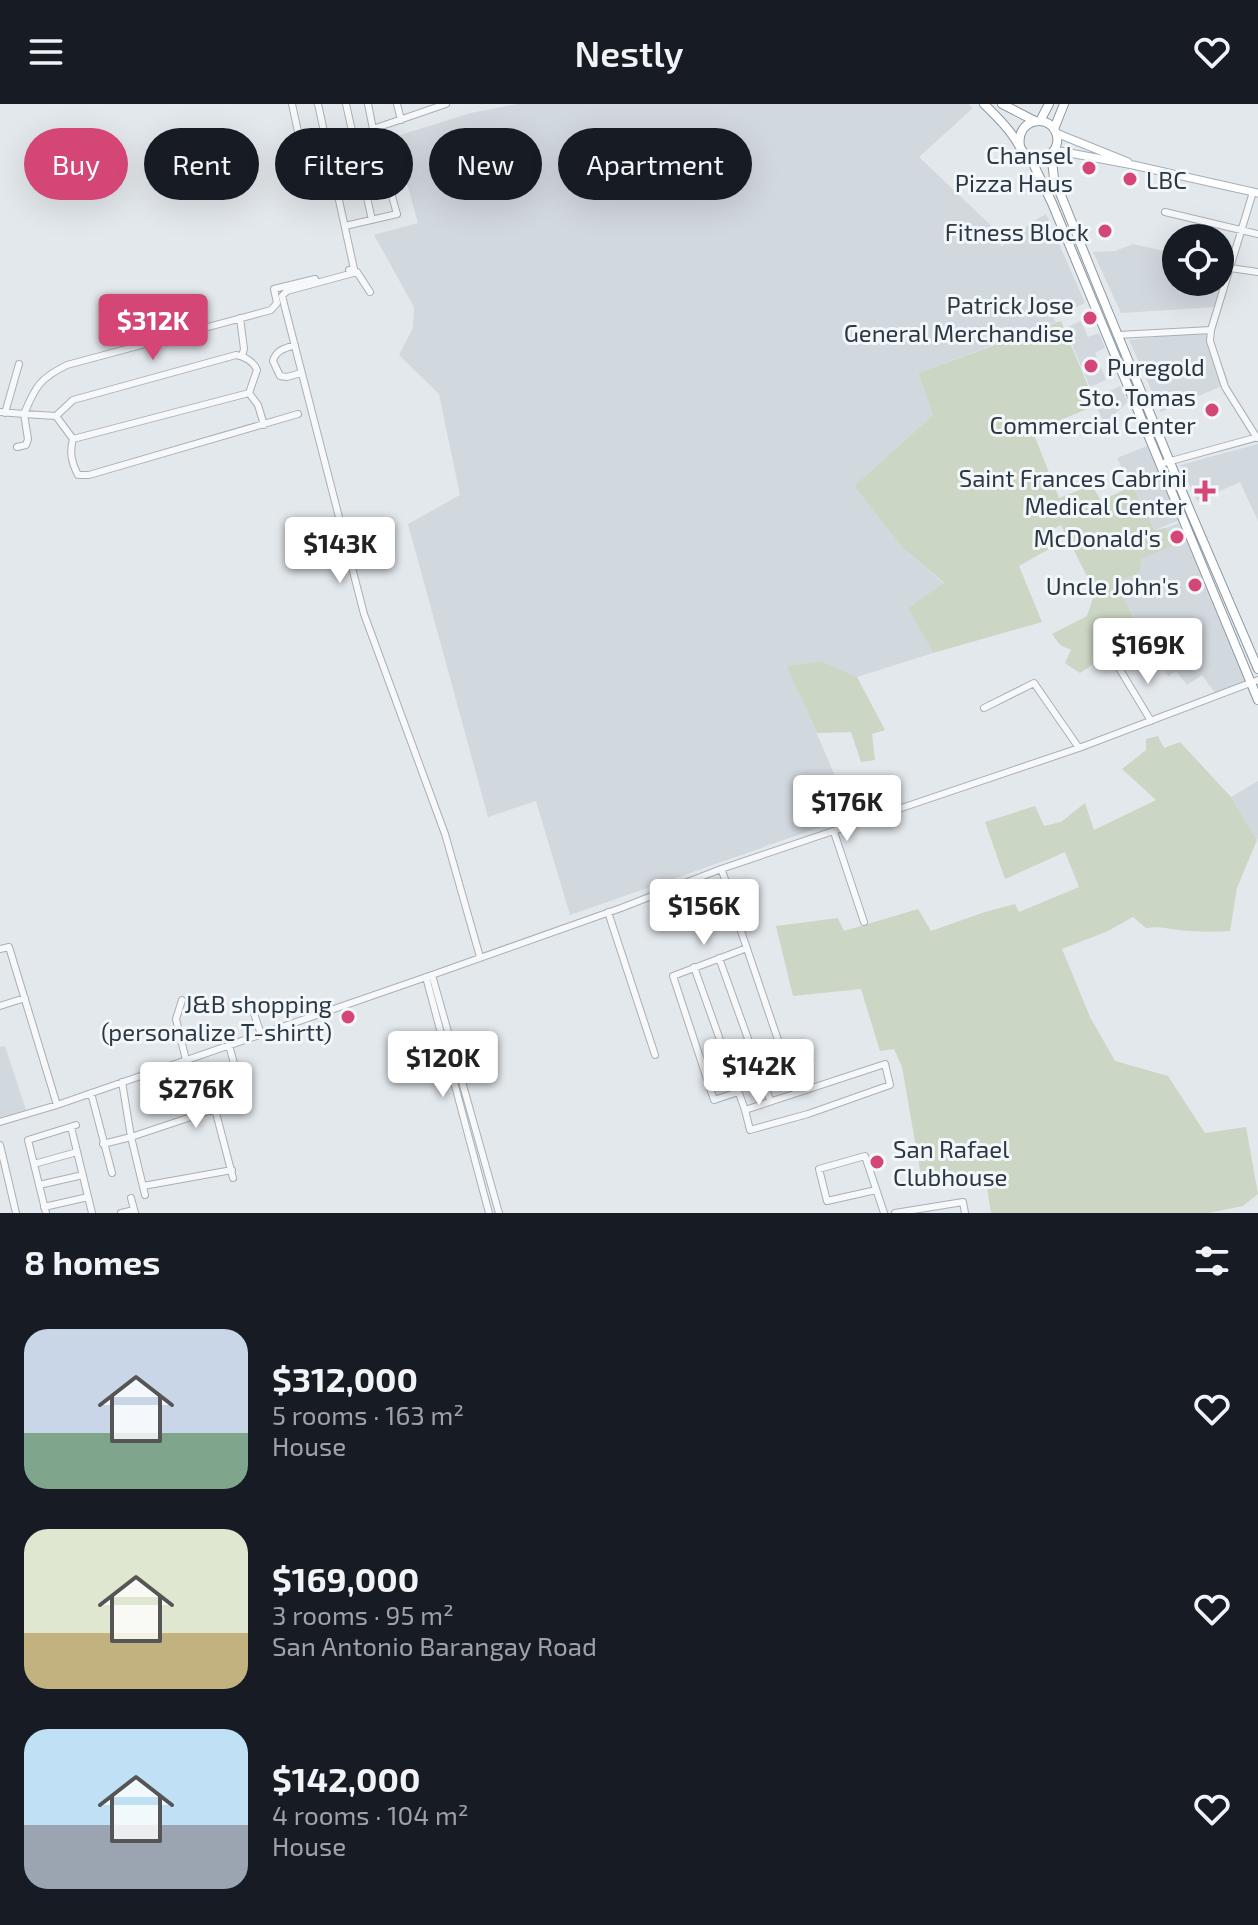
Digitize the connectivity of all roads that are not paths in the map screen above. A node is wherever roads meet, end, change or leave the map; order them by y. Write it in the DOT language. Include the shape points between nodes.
graph roads {
  1 [pos="292,104"];
  2 [pos="318,104"];
  3 [pos="346,104"];
  4 [pos="368,104"];
  5 [pos="397,104"];
  6 [pos="446,104"];
  7 [pos="984,104"];
  8 [pos="1002,104"];
  9 [pos="1049,104"];
  10 [pos="1064,104"];
  11 [pos="425,107"];
  12 [pos="401,120"];
  13 [pos="1037,121"];
  14 [pos="297,128"];
  15 [pos="323,128"];
  16 [pos="373,128"];
  17 [pos="376,128"];
  18 [pos="1055,131"];
  19 [pos="1020,146"];
  20 [pos="1053,152"];
  21 [pos="1030,157"];
  22 [pos="1133,165"];
  23 [pos="1256,193"];
  24 [pos="339,200"];
  25 [pos="393,200"];
  26 [pos="1165,212"];
  27 [pos="372,220"];
  28 [pos="345,226"];
  29 [pos="1241,231"];
  30 [pos="1258,234"];
  31 [pos="1234,255"];
  32 [pos="1234,269"];
  33 [pos="1258,272"];
  34 [pos="370,292"];
  35 [pos="1221,296"];
  36 [pos="240,318"];
  37 [pos="1211,330"];
  38 [pos="1118,335"];
  39 [pos="295,345"];
  40 [pos="242,356"];
  41 [pos="19,364"];
  42 [pos="274,365"];
  43 [pos="255,366"];
  44 [pos="301,373"];
  45 [pos="257,374"];
  46 [pos="249,393"];
  47 [pos="3,413"];
  48 [pos="24,414"];
  49 [pos="298,414"];
  50 [pos="56,416"];
  51 [pos="264,425"];
  52 [pos="1257,438"];
  53 [pos="73,439"];
  54 [pos="17,447"];
  55 [pos="1170,460"];
  56 [pos="1160,464"];
  57 [pos="1119,668"];
  58 [pos="1258,669"];
  59 [pos="1255,682"];
  60 [pos="1258,700"];
  61 [pos="984,708"];
  62 [pos="1151,721"];
  63 [pos="1079,748"];
  64 [pos="834,832"];
  65 [pos="721,869"];
  66 [pos="608,912"];
  67 [pos="864,922"];
  68 [pos="747,948"];
  69 [pos="0,949"];
  70 [pos="480,957"];
  71 [pos="719,958"];
  72 [pos="694,967"];
  73 [pos="429,976"];
  74 [pos="25,998"];
  75 [pos="182,1000"];
  76 [pos="251,1005"];
  77 [pos="0,1006"];
  78 [pos="261,1034"];
  79 [pos="229,1045"];
  80 [pos="655,1055"];
  81 [pos="188,1059"];
  82 [pos="810,1059"];
  83 [pos="786,1068"];
  84 [pos="122,1082"];
  85 [pos="242,1084"];
  86 [pos="738,1092"];
  87 [pos="91,1093"];
  88 [pos="796,1093"];
  89 [pos="770,1100"];
  90 [pos="57,1105"];
  91 [pos="206,1110"];
  92 [pos="745,1110"];
  93 [pos="0,1122"];
  94 [pos="131,1137"];
  95 [pos="103,1144"];
  96 [pos="0,1145"];
  97 [pos="77,1152"];
  98 [pos="34,1164"];
  99 [pos="112,1173"];
  100 [pos="83,1175"];
  101 [pos="39,1185"];
  102 [pos="143,1186"];
  103 [pos="876,1190"];
  104 [pos="145,1195"];
  105 [pos="88,1197"];
  106 [pos="131,1198"];
  107 [pos="45,1210"];
  108 [pos="135,1211"];
  109 [pos="16,1213"];
  110 [pos="92,1213"];
  111 [pos="121,1213"];
  112 [pos="489,1213"];
  113 [pos="499,1213"];
  114 [pos="884,1213"];
  115 [pos="895,1213"];
  116 [pos="965,1213"];
  1 -- 14 [label="street"];
  2 -- 15 [label="street"];
  3 -- 27 [label="street"];
  4 -- 16 [label="street"];
  5 -- 12 [label="street"];
  6 -- 11 [label="street"];
  7 -- 19 [label="highway"];
  8 -- 13 [label="highway"];
  9 -- 13 [label="highway"];
  10 -- 18 [label="highway"];
  11 -- 12 [label="street"];
  12 -- 17 [label="street"];
  13 -- 18 [label="highway"];
  13 -- 19 [label="highway" via="1022,129"];
  18 -- 20 [label="highway"];
  18 -- 22 [label="main road"];
  19 -- 21 [label="highway"];
  20 -- 21 [label="highway"];
  20 -- 22 [label="main road"];
  20 -- 38 [label="highway" via="1054,178"];
  21 -- 56 [label="highway"];
  22 -- 23 [label="main road"];
  23 -- 29 [label="street"];
  24 -- 28 [label="street"];
  25 -- 27 [label="street" via="397,214"];
  26 -- 29 [label="street"];
  27 -- 28 [label="street"];
  28 -- 36 [label="street" via="354,269 274,289 277,303 271,310"];
  29 -- 30 [label="street"];
  29 -- 31 [label="street"];
  32 -- 33 [label="street"];
  34 -- 39 [label="street" via="357,272 287,291 282,296"];
  35 -- 37 [label="street"];
  36 -- 40 [label="street"];
  36 -- 48 [label="street" via="67,365 35,389"];
  37 -- 38 [label="street"];
  37 -- 52 [label="street" via="1225,387"];
  38 -- 55 [label="highway"];
  39 -- 42 [label="street" via="275,354"];
  39 -- 44 [label="street"];
  40 -- 43 [label="street"];
  40 -- 50 [label="street" via="73,400"];
  41 -- 47 [label="street"];
  42 -- 43 [label="street"];
  42 -- 44 [label="street" via="280,376"];
  42 -- 45 [label="street"];
  43 -- 45 [label="street"];
  44 -- 70 [label="street" via="364,614 445,834"];
  45 -- 46 [label="street"];
  46 -- 51 [label="street"];
  46 -- 53 [label="street"];
  47 -- 48 [label="street"];
  48 -- 50 [label="street"];
  48 -- 54 [label="street" via="28,439"];
  49 -- 51 [label="street"];
  50 -- 53 [label="street"];
  51 -- 53 [label="street" via="89,475 78,475 70,448"];
  52 -- 55 [label="street"];
  55 -- 56 [label="street"];
  55 -- 58 [label="highway"];
  56 -- 59 [label="highway"];
  57 -- 62 [label="street"];
  59 -- 60 [label="highway"];
  59 -- 62 [label="street"];
  61 -- 63 [label="street" via="1034,683"];
  62 -- 63 [label="street"];
  63 -- 64 [label="street"];
  64 -- 65 [label="street"];
  64 -- 67 [label="street"];
  65 -- 66 [label="street"];
  65 -- 68 [label="street"];
  66 -- 70 [label="street"];
  66 -- 80 [label="street"];
  68 -- 71 [label="street"];
  68 -- 83 [label="street"];
  69 -- 74 [label="street" via="9,947"];
  70 -- 73 [label="street"];
  71 -- 72 [label="street"];
  71 -- 89 [label="street"];
  72 -- 86 [label="street"];
  72 -- 86 [label="street" via="673,976 714,1100"];
  73 -- 78 [label="street"];
  73 -- 112 [label="street"];
  73 -- 113 [label="street"];
  74 -- 77 [label="street"];
  74 -- 90 [label="street"];
  75 -- 81 [label="street" via="176,1019"];
  76 -- 78 [label="street"];
  78 -- 79 [label="street"];
  79 -- 81 [label="street"];
  79 -- 85 [label="street"];
  81 -- 84 [label="street"];
  81 -- 91 [label="street"];
  82 -- 83 [label="street"];
  83 -- 88 [label="street"];
  84 -- 87 [label="street"];
  84 -- 94 [label="street"];
  86 -- 92 [label="street"];
  87 -- 90 [label="street"];
  87 -- 95 [label="street"];
  88 -- 89 [label="street"];
  88 -- 92 [label="street" via="885,1064 890,1085 750,1130"];
  89 -- 92 [label="street"];
  90 -- 93 [label="street"];
  91 -- 94 [label="street"];
  91 -- 102 [label="street" via="215,1109 232,1174"];
  94 -- 95 [label="street"];
  94 -- 102 [label="street"];
  95 -- 99 [label="street"];
  96 -- 109 [label="street"];
  97 -- 98 [label="street"];
  97 -- 98 [label="street" via="73,1126 28,1140"];
  97 -- 100 [label="street"];
  98 -- 101 [label="street"];
  100 -- 101 [label="street"];
  100 -- 105 [label="street"];
  101 -- 107 [label="street"];
  102 -- 104 [label="street"];
  103 -- 103 [label="street" via="865,1156 819,1169 827,1201"];
  103 -- 114 [label="street"];
  105 -- 107 [label="street"];
  105 -- 110 [label="street"];
  106 -- 108 [label="street"];
  108 -- 111 [label="street"];
  115 -- 116 [label="street" via="963,1202"];
}
